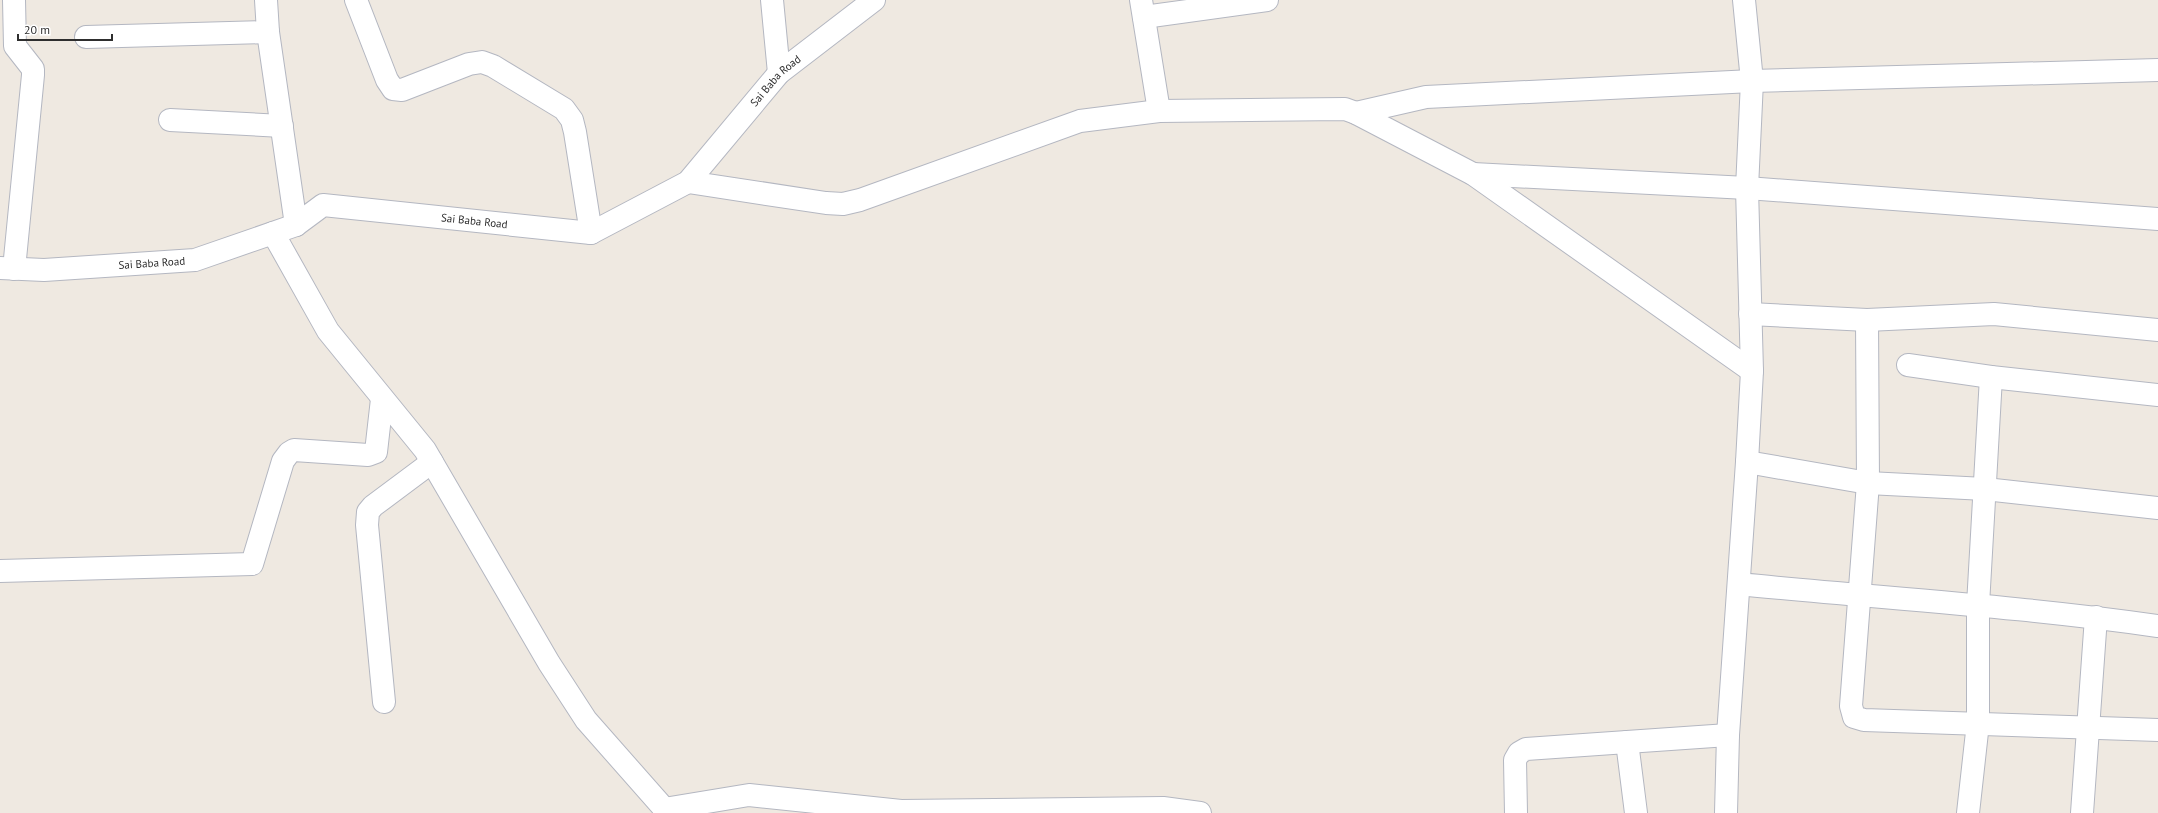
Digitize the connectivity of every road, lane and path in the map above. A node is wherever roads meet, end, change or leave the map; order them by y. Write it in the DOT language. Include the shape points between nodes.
graph roads {
  1 [pos="14,0"];
  2 [pos="266,0"];
  3 [pos="356,0"];
  4 [pos="772,0"];
  5 [pos="874,0"];
  6 [pos="1267,0"];
  7 [pos="1744,0"];
  8 [pos="1143,8"];
  9 [pos="268,32"];
  10 [pos="86,37"];
  11 [pos="2158,70"];
  12 [pos="779,73"];
  13 [pos="1752,81"];
  14 [pos="1159,111"];
  15 [pos="1356,113"];
  16 [pos="170,120"];
  17 [pos="282,126"];
  18 [pos="1473,174"];
  19 [pos="688,182"];
  20 [pos="1747,188"];
  21 [pos="2158,219"];
  22 [pos="296,225"];
  23 [pos="591,232"];
  24 [pos="273,233"];
  25 [pos="7,268"];
  26 [pos="1750,314"];
  27 [pos="1867,320"];
  28 [pos="2158,330"];
  29 [pos="1908,365"];
  30 [pos="1752,372"];
  31 [pos="1991,377"];
  32 [pos="2158,395"];
  33 [pos="382,399"];
  34 [pos="432,462"];
  35 [pos="1747,462"];
  36 [pos="1868,483"];
  37 [pos="1985,489"];
  38 [pos="2158,508"];
  39 [pos="0,571"];
  40 [pos="1738,584"];
  41 [pos="1860,596"];
  42 [pos="1978,605"];
  43 [pos="2096,617"];
  44 [pos="2158,626"];
  45 [pos="384,702"];
  46 [pos="1978,723"];
  47 [pos="2090,728"];
  48 [pos="2158,730"];
  49 [pos="1728,735"];
  50 [pos="1627,742"];
  51 [pos="666,811"];
  52 [pos="1065,811"];
  53 [pos="1200,813"];
  54 [pos="1516,813"];
  55 [pos="1636,813"];
  56 [pos="1726,813"];
  57 [pos="1968,813"];
  58 [pos="2082,813"];
  1 -- 25 [label="street" via="15,46 33,68 33,75"];
  2 -- 9 [label="street"];
  3 -- 23 [label="street" via="387,80 393,89 402,90 469,64 482,62 564,109 572,120 576,132"];
  4 -- 12 [label="street"];
  5 -- 12 [label="street, Sai Baba Road"];
  6 -- 8 [label="street"];
  7 -- 13 [label="street"];
  8 -- 14 [label="street"];
  9 -- 10 [label="street"];
  9 -- 17 [label="street"];
  11 -- 13 [label="street"];
  12 -- 19 [label="street, Sai Baba Road"];
  13 -- 15 [label="street" via="1426,97"];
  13 -- 20 [label="street"];
  14 -- 15 [label="street" via="1345,109"];
  14 -- 19 [label="street" via="1069,124 843,204"];
  15 -- 18 [label="street"];
  16 -- 17 [label="street"];
  17 -- 22 [label="street"];
  18 -- 20 [label="street"];
  18 -- 30 [label="street"];
  19 -- 23 [label="street, Sai Baba Road"];
  20 -- 21 [label="street"];
  20 -- 26 [label="street"];
  22 -- 23 [label="street, Sai Baba Road" via="323,206"];
  22 -- 24 [label="street, Sai Baba Road"];
  24 -- 25 [label="street, Sai Baba Road" via="195,260 44,270"];
  24 -- 33 [label="street" via="328,331"];
  26 -- 27 [label="street"];
  26 -- 30 [label="street"];
  27 -- 28 [label="street" via="1994,314"];
  27 -- 36 [label="street"];
  29 -- 31 [label="street"];
  30 -- 35 [label="street"];
  31 -- 32 [label="street"];
  31 -- 37 [label="street"];
  33 -- 34 [label="street"];
  33 -- 39 [label="street" via="376,452 368,455 294,450 289,453 283,461 252,564"];
  34 -- 45 [label="street" via="368,512 367,525"];
  34 -- 51 [label="street" via="549,663 586,720"];
  35 -- 36 [label="street"];
  35 -- 40 [label="street"];
  36 -- 37 [label="street"];
  36 -- 41 [label="street"];
  37 -- 38 [label="street"];
  37 -- 42 [label="street"];
  40 -- 41 [label="street"];
  40 -- 49 [label="street"];
  41 -- 42 [label="street"];
  41 -- 46 [label="street" via="1851,706 1854,717 1864,720"];
  42 -- 43 [label="street"];
  42 -- 46 [label="street"];
  43 -- 44 [label="street"];
  43 -- 47 [label="street"];
  46 -- 47 [label="street"];
  46 -- 57 [label="street"];
  47 -- 48 [label="street"];
  47 -- 58 [label="street"];
  49 -- 50 [label="street"];
  49 -- 56 [label="street"];
  50 -- 54 [label="street" via="1526,749 1519,753 1515,760"];
  50 -- 55 [label="street"];
  51 -- 52 [label="street" via="749,795 885,811"];
  52 -- 53 [label="street" via="1163,808"];
}
